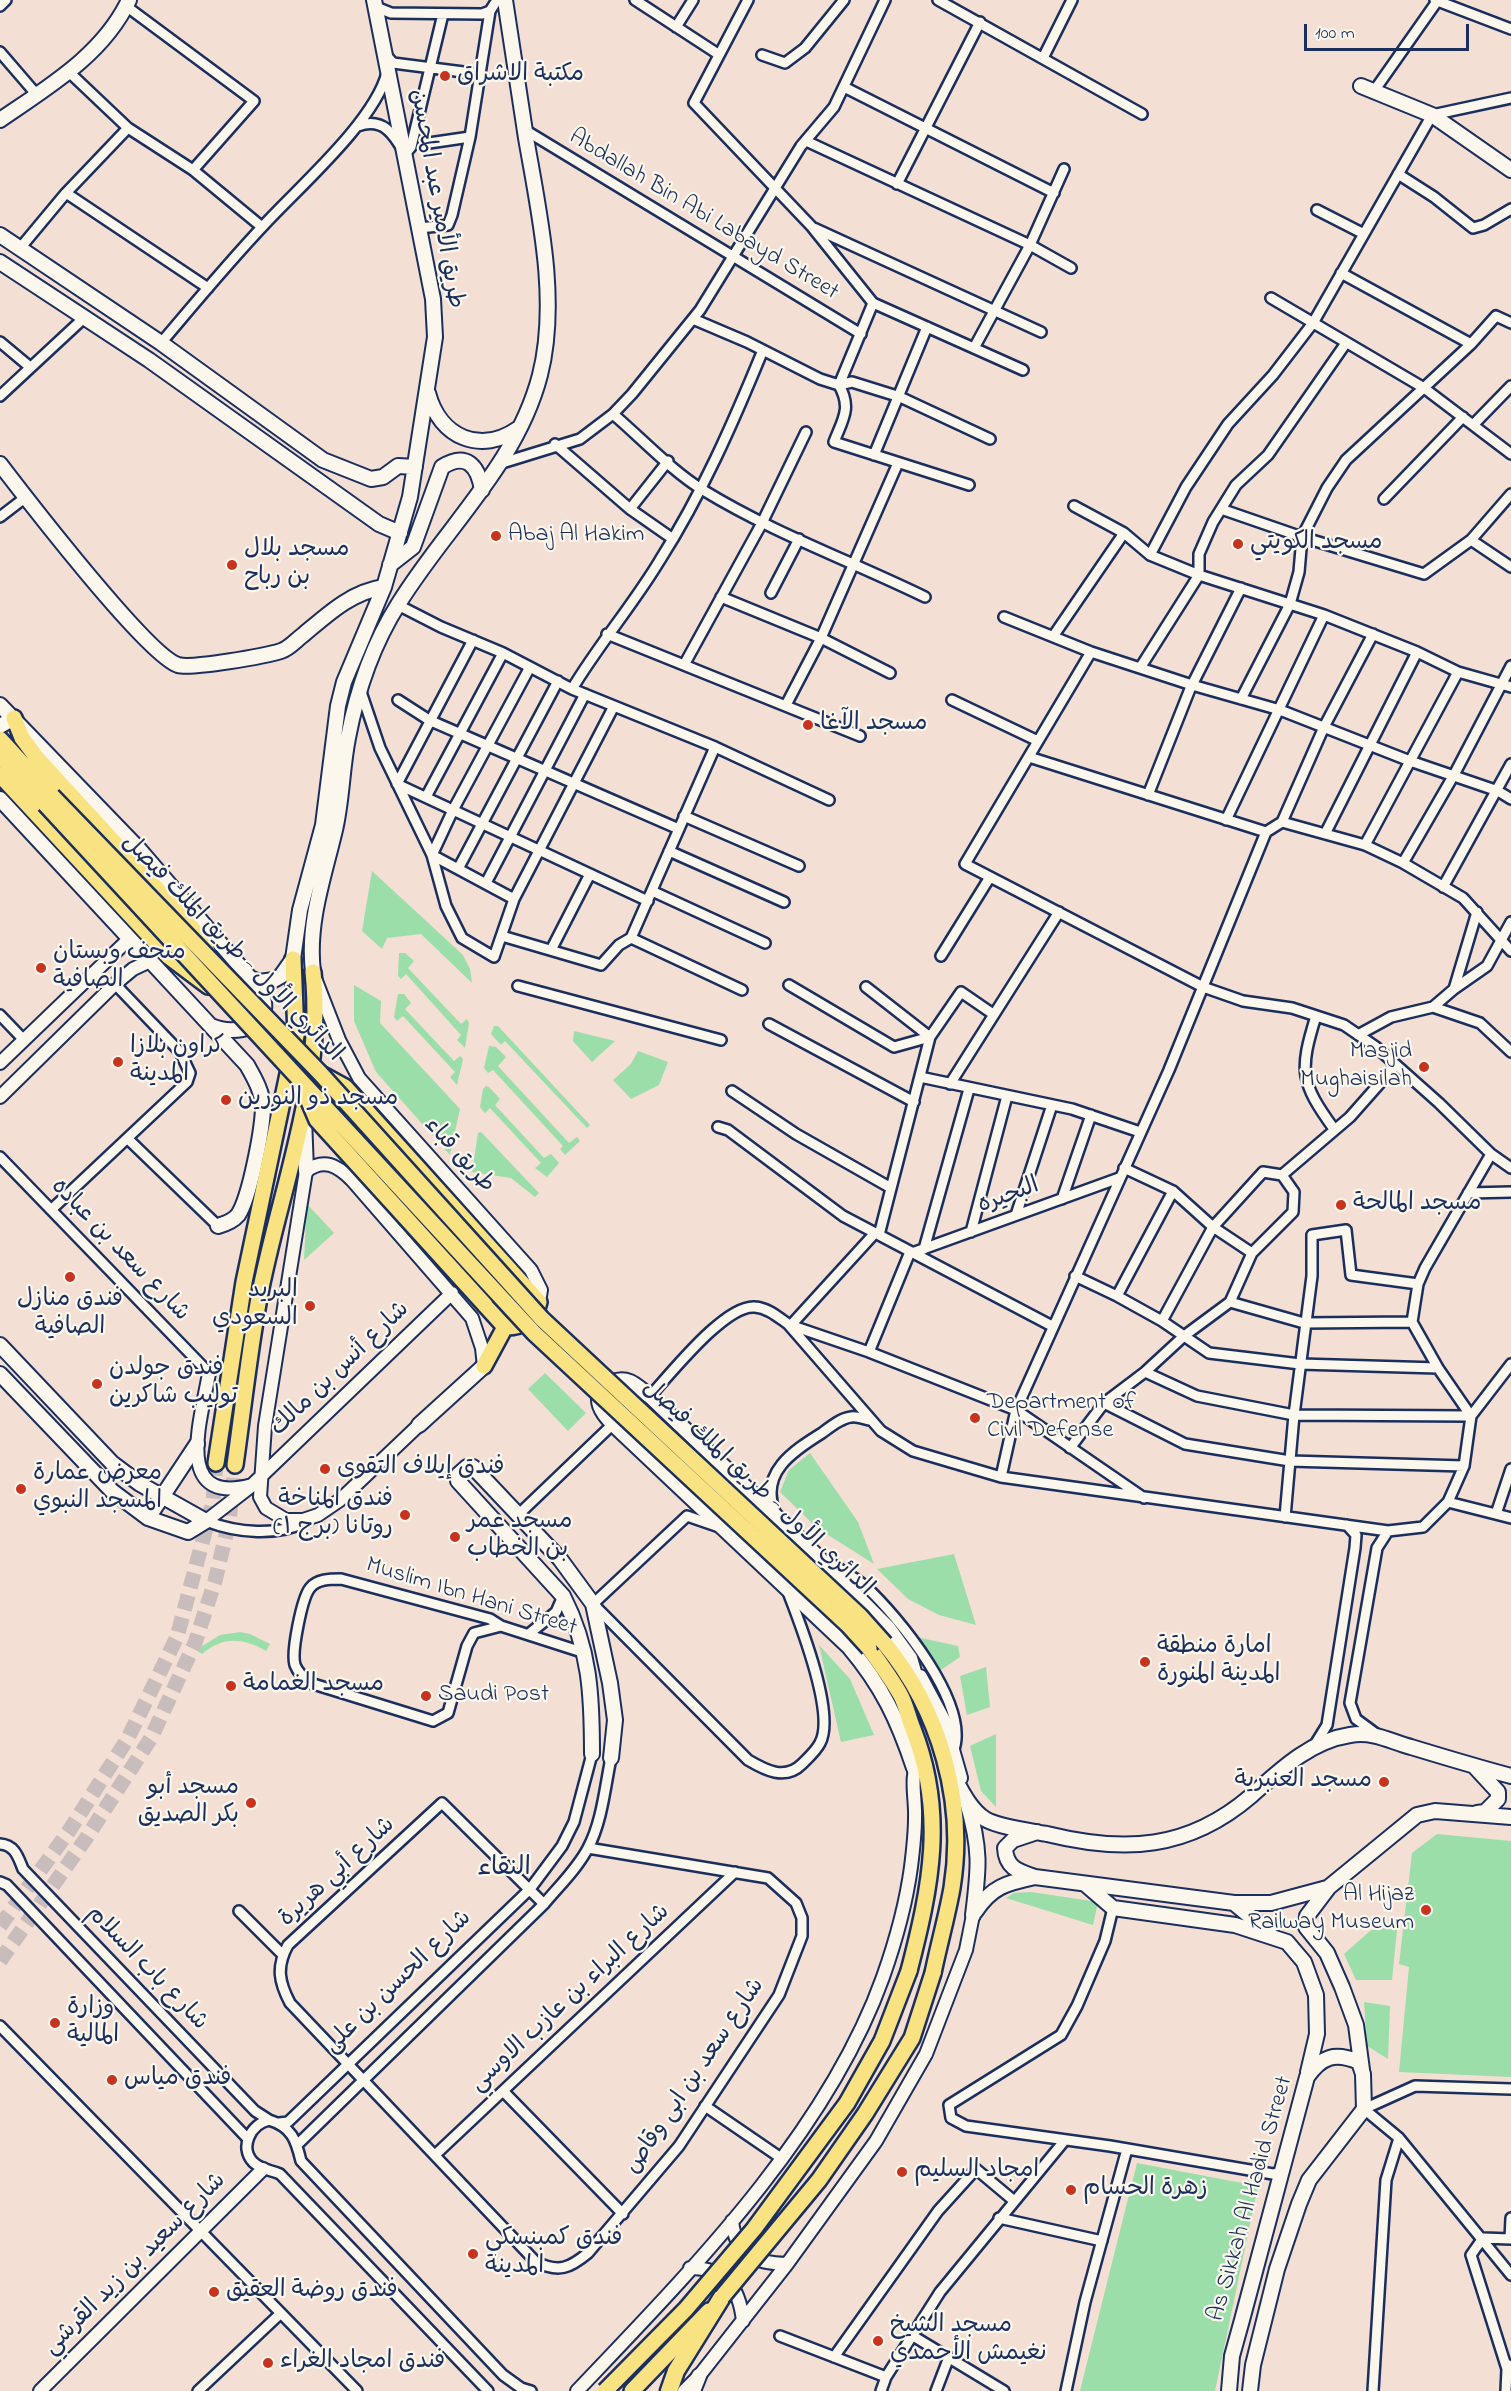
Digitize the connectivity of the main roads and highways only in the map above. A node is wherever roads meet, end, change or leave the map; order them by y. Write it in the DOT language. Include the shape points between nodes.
graph roads {
  1 [pos="505,0"];
  2 [pos="128,3"];
  3 [pos="375,4"];
  4 [pos="1360,86"];
  5 [pos="0,120"];
  6 [pos="1511,170"];
  7 [pos="0,235"];
  8 [pos="0,262"];
  9 [pos="427,388"];
  10 [pos="519,428"];
  11 [pos="323,460"];
  12 [pos="0,464"];
  13 [pos="415,467"];
  14 [pos="311,474"];
  15 [pos="482,490"];
  16 [pos="400,533"];
  17 [pos="390,565"];
  18 [pos="384,587"];
  19 [pos="0,705"];
  20 [pos="14,718"];
  21 [pos="0,726"];
  22 [pos="0,739"];
  23 [pos="0,756"];
  24 [pos="0,776"];
  25 [pos="0,798"];
  26 [pos="293,959"];
  27 [pos="220,971"];
  28 [pos="313,972"];
  29 [pos="250,978"];
  30 [pos="222,996"];
  31 [pos="202,1019"];
  32 [pos="320,1073"];
  33 [pos="300,1081"];
  34 [pos="263,1108"];
  35 [pos="304,1108"];
  36 [pos="275,1142"];
  37 [pos="253,1168"];
  38 [pos="306,1171"];
  39 [pos="218,1226"];
  40 [pos="505,1327"];
  41 [pos="0,1345"];
  42 [pos="484,1366"];
  43 [pos="0,1374"];
  44 [pos="419,1425"];
  45 [pos="197,1444"];
  46 [pos="216,1463"];
  47 [pos="235,1465"];
  48 [pos="162,1497"];
  49 [pos="148,1518"];
  50 [pos="910,1658"];
  51 [pos="872,1674"];
  52 [pos="901,1696"];
  53 [pos="924,1706"];
  54 [pos="592,1754"];
  55 [pos="611,1758"];
  56 [pos="950,1758"];
  57 [pos="1473,1766"];
  58 [pos="914,1768"];
  59 [pos="1511,1776"];
  60 [pos="967,1801"];
  61 [pos="1474,1814"];
  62 [pos="1511,1817"];
  63 [pos="1037,1832"];
  64 [pos="1035,1878"];
  65 [pos="1085,1884"];
  66 [pos="1329,1887"];
  67 [pos="1234,1903"];
  68 [pos="1306,1926"];
  69 [pos="1282,1940"];
  70 [pos="1363,2074"];
  71 [pos="1307,2077"];
  72 [pos="722,2297"];
  73 [pos="699,2376"];
  74 [pos="605,2391"];
  75 [pos="632,2391"];
  76 [pos="669,2391"];
  77 [pos="693,2391"];
  78 [pos="1229,2391"];
  79 [pos="1250,2391"];
  1 -- 10 [label="main road" via="541,239 546,310 539,377"];
  2 -- 5 [label="main road" via="119,20 70,73"];
  3 -- 9 [label="main road, طريق الأمير عبد المحسن" via="433,299"];
  4 -- 6 [label="main road" via="1432,115"];
  7 -- 11 [label="main road" via="161,343"];
  8 -- 14 [label="main road"];
  9 -- 10 [label="main road" via="436,415 461,436 489,442 505,438"];
  9 -- 13 [label="main road, طريق الأمير عبد المحسن"];
  10 -- 15 [label="main road" via="502,463"];
  11 -- 13 [label="main road" via="371,479 383,477 399,466"];
  11 -- 14 [label="main road"];
  12 -- 18 [label="main road" via="125,616 164,658 179,665 282,651 338,606 364,590"];
  13 -- 16 [label="main road, طريق الأمير عبد المحسن"];
  14 -- 16 [label="main road" via="379,524"];
  15 -- 17 [label="main road" via="473,465 453,461 442,467 413,547"];
  15 -- 28 [label="main road" via="398,605 359,687 336,827 317,900"];
  16 -- 17 [label="main road, طريق الأمير عبد المحسن"];
  17 -- 18 [label="main road, طريق الأمير عبد المحسن"];
  18 -- 26 [label="main road, طريق الأمير عبد المحسن" via="345,682 333,736 323,825 300,910"];
  19 -- 20 [label="main road"];
  20 -- 21 [label="main road"];
  20 -- 27 [label="main road, bridge" via="22,738 37,758 191,926"];
  20 -- 29 [label="main road" via="139,849"];
  22 -- 27 [label="main road, الدائري الأول - طريق الملك فيصل, bridge"];
  23 -- 30 [label="main road, الدائري الأول - طريق الملك فيصل, bridge"];
  24 -- 30 [label="main road, bridge" via="168,956"];
  25 -- 31 [label="main road"];
  26 -- 29 [label="main road" via="274,980 259,982"];
  26 -- 36 [label="main road" via="296,1036"];
  27 -- 32 [label="main road, الدائري الأول - طريق الملك فيصل, bridge"];
  28 -- 35 [label="main road" via="314,1042"];
  29 -- 31 [label="main road" via="264,1003 262,1015 254,1023 233,1031 211,1026"];
  30 -- 33 [label="main road, الدائري الأول - طريق الملك فيصل, bridge"];
  31 -- 34 [label="main road" via="247,1065 258,1082"];
  32 -- 40 [label="main road" via="345,1087 539,1302 525,1323"];
  32 -- 53 [label="main road, الدائري الأول - طريق الملك فيصل, bridge" via="542,1319 860,1616 905,1668"];
  33 -- 40 [label="main road, bridge" via="317,1120"];
  33 -- 52 [label="main road, الدائري الأول - طريق الملك فيصل, bridge" via="534,1333 870,1648"];
  34 -- 36 [label="main road"];
  34 -- 37 [label="main road"];
  35 -- 38 [label="main road"];
  35 -- 47 [label="main road" via="259,1298"];
  36 -- 37 [label="main road"];
  36 -- 46 [label="main road" via="242,1293"];
  37 -- 39 [label="main road" via="238,1215"];
  40 -- 42 [label="main road"];
  41 -- 48 [label="main road" via="112,1463"];
  42 -- 44 [label="main road"];
  43 -- 49 [label="main road" via="112,1491"];
  45 -- 48 [label="main road"];
  48 -- 49 [label="main road"];
  48 -- 49 [label="main road" via="206,1521 188,1532"];
  50 -- 51 [label="main road" via="870,1609 650,1396 628,1381 616,1380 604,1387 599,1398 609,1428 724,1528 849,1647"];
  50 -- 53 [label="main road"];
  50 -- 56 [label="main road" via="944,1722"];
  51 -- 52 [label="main road"];
  51 -- 58 [label="main road" via="898,1720"];
  52 -- 74 [label="main road, الدائري الأول - طريق الملك فيصل, bridge" via="923,1754 933,1811 933,1847 925,1909 909,1971 882,2041 847,2103 747,2238 686,2309"];
  53 -- 56 [label="main road, الدائري الأول - طريق الملك فيصل"];
  54 -- 55 [label="main road, شارع الحسن بن على" via="592,1694 585,1653 563,1596 458,1481 458,1475 467,1467 473,1467 560,1558 593,1604 615,1720"];
  56 -- 60 [label="main road"];
  56 -- 72 [label="main road, الدائري الأول - طريق الملك فيصل, bridge" via="955,1825 952,1886 933,1972 912,2038 819,2180"];
  57 -- 59 [label="main road"];
  57 -- 61 [label="main road" via="1498,1792 1498,1799 1485,1812"];
  57 -- 63 [label="main road" via="1375,1733 1349,1735 1314,1746 1213,1822 1153,1845 1114,1846"];
  60 -- 63 [label="main road" via="986,1820"];
  60 -- 64 [label="main road" via="980,1859 973,1915 982,1900 1003,1884"];
  61 -- 62 [label="main road"];
  61 -- 66 [label="main road" via="1435,1811 1417,1815"];
  63 -- 64 [label="main road" via="1013,1840 1005,1848 1006,1861 1013,1869"];
  64 -- 65 [label="main road"];
  65 -- 67 [label="main road"];
  65 -- 69 [label="main road" via="1113,1908 1235,1925"];
  66 -- 67 [label="main road" via="1271,1903"];
  66 -- 68 [label="main road" via="1313,1905"];
  67 -- 69 [label="main road"];
  68 -- 69 [label="main road"];
  68 -- 70 [label="main road" via="1334,1966 1356,2025"];
  69 -- 71 [label="main road" via="1304,1962 1316,1995 1317,2034"];
  70 -- 71 [label="main road, As Sikkah Al Hadid Street" via="1359,2062 1336,2055 1316,2065"];
  70 -- 79 [label="main road, As Sikkah Al Hadid Street" via="1364,2109 1309,2180 1299,2204 1277,2269"];
  71 -- 78 [label="main road, As Sikkah Al Hadid Street" via="1232,2356"];
  72 -- 75 [label="main road, الدائري الأول - طريق الملك فيصل"];
  72 -- 76 [label="highway" via="676,2372"];
  73 -- 77 [label="main road"];
}
